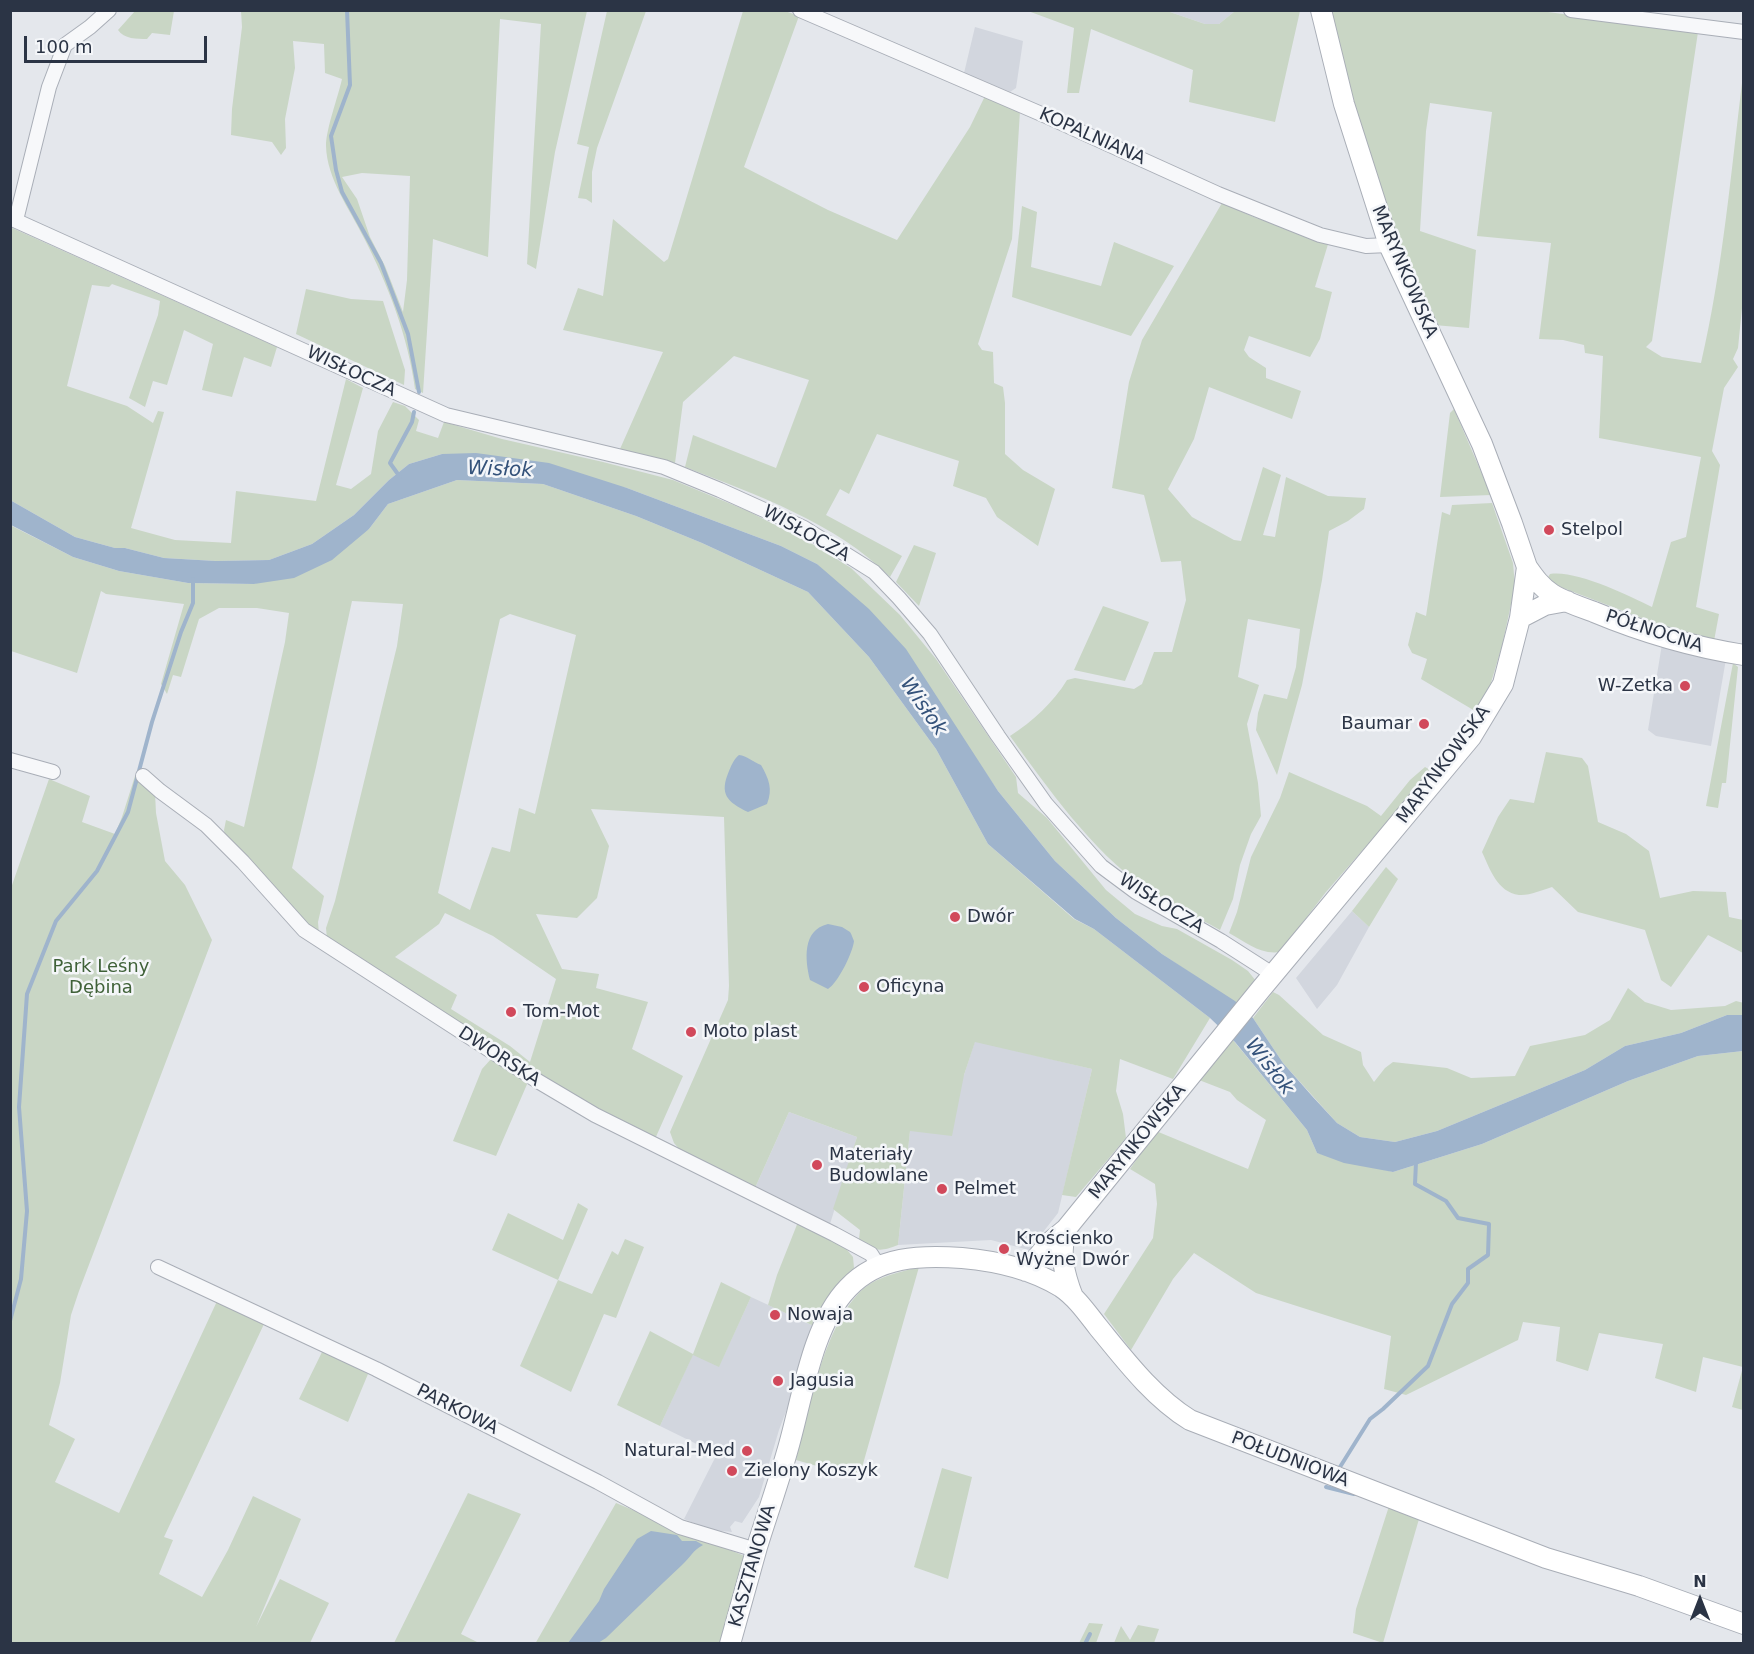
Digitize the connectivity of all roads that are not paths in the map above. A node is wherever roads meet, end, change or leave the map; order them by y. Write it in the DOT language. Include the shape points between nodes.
graph roads {
  1 [pos="109,10"];
  2 [pos="800,10"];
  3 [pos="1321,10"];
  4 [pos="1571,10"];
  5 [pos="1743,32"];
  6 [pos="13,219"];
  7 [pos="1389,245"];
  8 [pos="1527,567"];
  9 [pos="1567,602"];
  10 [pos="1520,618"];
  11 [pos="1743,656"];
  12 [pos="10,760"];
  13 [pos="53,772"];
  14 [pos="143,776"];
  15 [pos="1267,982"];
  16 [pos="1064,1236"];
  17 [pos="878,1265"];
  18 [pos="158,1267"];
  19 [pos="1030,1273"];
  20 [pos="1073,1297"];
  21 [pos="756,1550"];
  22 [pos="1743,1624"];
  23 [pos="730,1644"];
  1 -- 6 [label="street" via="65,45 49,87"];
  2 -- 7 [label="street, KOPALNIANA" via="1320,235 1366,246"];
  3 -- 7 [label="street, MARYNKOWSKA" via="1344,104"];
  4 -- 5 [label="street"];
  6 -- 15 [label="street, WISŁOCZA" via="446,415 664,467 804,528 874,572 930,634 1046,804 1101,866 1136,892 1221,941"];
  7 -- 8 [label="street, MARYNKOWSKA" via="1482,444"];
  8 -- 9 [label="street, PÓŁNOCNA" via="1539,583"];
  8 -- 10 [label="street, MARYNKOWSKA"];
  9 -- 10 [label="street" via="1545,604"];
  9 -- 11 [label="street, PÓŁNOCNA" via="1658,635"];
  10 -- 15 [label="street, MARYNKOWSKA" via="1503,684 1471,737"];
  12 -- 13 [label="street"];
  14 -- 17 [label="street, DWORSKA" via="206,825 304,930 595,1115 834,1234 871,1254"];
  15 -- 16 [label="street, MARYNKOWSKA"];
  16 -- 19 [label="street, MARYNKOWSKA" via="1049,1243"];
  16 -- 20 [label="street" via="1066,1278"];
  17 -- 19 [label="street, POŁUDNIOWA" via="933,1256 988,1261"];
  17 -- 21 [label="street, KASZTANOWA" via="848,1288 827,1317 813,1352 788,1452"];
  18 -- 21 [label="street, PARKOWA" via="376,1370 680,1527"];
  19 -- 20 [label="street, POŁUDNIOWA"];
  20 -- 22 [label="street, POŁUDNIOWA" via="1168,1407 1190,1420 1546,1558"];
  21 -- 23 [label="street, KASZTANOWA"];
}
